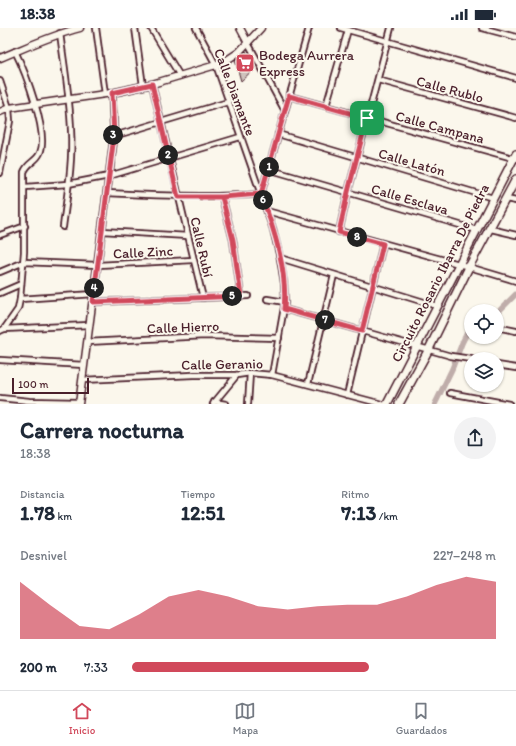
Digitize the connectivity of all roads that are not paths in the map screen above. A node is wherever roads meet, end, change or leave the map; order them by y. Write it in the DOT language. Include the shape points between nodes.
graph roads {
  1 [pos="80,28"];
  2 [pos="96,28"];
  3 [pos="136,28"];
  4 [pos="151,28"];
  5 [pos="196,28"];
  6 [pos="240,28"];
  7 [pos="261,28"];
  8 [pos="309,28"];
  9 [pos="340,28"];
  10 [pos="391,28"];
  11 [pos="482,28"];
  12 [pos="348,30"];
  13 [pos="60,33"];
  14 [pos="516,38"];
  15 [pos="388,41"];
  16 [pos="248,43"];
  17 [pos="15,51"];
  18 [pos="0,58"];
  19 [pos="216,65"];
  20 [pos="180,76"];
  21 [pos="516,78"];
  22 [pos="0,80"];
  23 [pos="378,80"];
  24 [pos="152,84"];
  25 [pos="143,86"];
  26 [pos="112,93"];
  27 [pos="105,94"];
  28 [pos="289,96"];
  29 [pos="68,100"];
  30 [pos="228,102"];
  31 [pos="35,104"];
  32 [pos="326,106"];
  33 [pos="9,108"];
  34 [pos="284,111"];
  35 [pos="0,112"];
  36 [pos="367,118"];
  37 [pos="516,118"];
  38 [pos="160,122"];
  39 [pos="278,134"];
  40 [pos="114,136"];
  41 [pos="240,137"];
  42 [pos="169,157"];
  43 [pos="515,157"];
  44 [pos="357,158"];
  45 [pos="268,169"];
  46 [pos="0,173"];
  47 [pos="109,176"];
  48 [pos="516,179"];
  49 [pos="68,184"];
  50 [pos="25,186"];
  51 [pos="348,192"];
  52 [pos="107,193"];
  53 [pos="261,194"];
  54 [pos="178,197"];
  55 [pos="222,197"];
  56 [pos="493,198"];
  57 [pos="506,199"];
  58 [pos="516,201"];
  59 [pos="267,211"];
  60 [pos="25,226"];
  61 [pos="63,228"];
  62 [pos="491,229"];
  63 [pos="476,230"];
  64 [pos="102,231"];
  65 [pos="339,232"];
  66 [pos="0,234"];
  67 [pos="516,235"];
  68 [pos="188,236"];
  69 [pos="383,244"];
  70 [pos="280,258"];
  71 [pos="194,260"];
  72 [pos="24,262"];
  73 [pos="459,264"];
  74 [pos="98,265"];
  75 [pos="469,267"];
  76 [pos="0,272"];
  77 [pos="334,275"];
  78 [pos="515,281"];
  79 [pos="21,284"];
  80 [pos="372,286"];
  81 [pos="0,293"];
  82 [pos="94,294"];
  83 [pos="241,296"];
  84 [pos="248,296"];
  85 [pos="203,298"];
  86 [pos="20,299"];
  87 [pos="267,299"];
  88 [pos="93,302"];
  89 [pos="285,302"];
  90 [pos="437,306"];
  91 [pos="284,309"];
  92 [pos="323,320"];
  93 [pos="90,325"];
  94 [pos="504,328"];
  95 [pos="2,330"];
  96 [pos="362,331"];
  97 [pos="516,331"];
  98 [pos="279,338"];
  99 [pos="87,342"];
  100 [pos="416,346"];
  101 [pos="429,350"];
  102 [pos="464,357"];
  103 [pos="0,360"];
  104 [pos="84,365"];
  105 [pos="504,365"];
  106 [pos="516,368"];
  107 [pos="250,373"];
  108 [pos="237,375"];
  109 [pos="272,375"];
  110 [pos="82,380"];
  111 [pos="308,384"];
  112 [pos="450,393"];
  113 [pos="346,395"];
  114 [pos="0,398"];
  115 [pos="28,402"];
  116 [pos="79,403"];
  117 [pos="214,403"];
  118 [pos="226,404"];
  119 [pos="248,404"];
  120 [pos="382,404"];
  121 [pos="387,404"];
  122 [pos="399,404"];
  123 [pos="509,404"];
  1 -- 13 [label="main road"];
  2 -- 27 [label="street"];
  3 -- 25 [label="street"];
  4 -- 20 [label="street"];
  5 -- 19 [label="street, Calle Diamante"];
  6 -- 16 [label="main road"];
  7 -- 16 [label="main road"];
  8 -- 28 [label="street"];
  9 -- 12 [label="street"];
  10 -- 15 [label="street"];
  11 -- 14 [label="street"];
  12 -- 15 [label="street"];
  12 -- 32 [label="street"];
  13 -- 17 [label="main road"];
  13 -- 29 [label="street"];
  15 -- 21 [label="street"];
  15 -- 23 [label="street"];
  16 -- 19 [label="main road" via="239,52"];
  16 -- 34 [label="street"];
  17 -- 18 [label="main road"];
  17 -- 31 [label="street"];
  19 -- 20 [label="main road"];
  19 -- 30 [label="street, Calle Diamante"];
  20 -- 24 [label="main road"];
  22 -- 33 [label="street"];
  23 -- 36 [label="street"];
  23 -- 37 [label="street, Calle Rublo"];
  24 -- 25 [label="main road"];
  24 -- 38 [label="street, Calle Rubí"];
  25 -- 26 [label="main road"];
  26 -- 27 [label="main road"];
  26 -- 40 [label="main road"];
  27 -- 29 [label="main road"];
  28 -- 32 [label="street, Calle Campana"];
  28 -- 34 [label="street"];
  29 -- 31 [label="main road"];
  29 -- 49 [label="street" via="71,151"];
  30 -- 38 [label="street"];
  30 -- 41 [label="street, Calle Diamante"];
  31 -- 33 [label="main road"];
  31 -- 50 [label="street" via="42,144 40,153 26,167"];
  32 -- 36 [label="street, Calle Campana"];
  33 -- 35 [label="main road"];
  33 -- 46 [label="street" via="9,134"];
  34 -- 39 [label="street"];
  36 -- 43 [label="street, Calle Campana"];
  36 -- 44 [label="street"];
  38 -- 40 [label="street"];
  38 -- 42 [label="street, Calle Rubí"];
  39 -- 44 [label="street, Calle Latón"];
  39 -- 45 [label="street"];
  40 -- 47 [label="main road"];
  41 -- 42 [label="street"];
  41 -- 53 [label="street, Calle Diamante"];
  42 -- 47 [label="street"];
  42 -- 54 [label="street, Calle Rubí"];
  43 -- 56 [label="main road, Circuito Rosario Ibarra De Piedra"];
  44 -- 51 [label="street"];
  44 -- 56 [label="street, Calle Latón"];
  45 -- 51 [label="street, Calle Esclava"];
  45 -- 53 [label="street"];
  47 -- 49 [label="street"];
  47 -- 52 [label="main road"];
  48 -- 57 [label="main road"];
  49 -- 50 [label="street"];
  49 -- 61 [label="street"];
  50 -- 60 [label="street"];
  51 -- 63 [label="street, Calle Esclava"];
  51 -- 65 [label="street"];
  52 -- 54 [label="street"];
  52 -- 64 [label="main road"];
  53 -- 55 [label="street"];
  53 -- 59 [label="street, Calle Diamante"];
  54 -- 55 [label="street"];
  54 -- 68 [label="street, Calle Rubí"];
  55 -- 83 [label="street" via="233,240"];
  56 -- 63 [label="main road, Circuito Rosario Ibarra De Piedra"];
  57 -- 58 [label="street"];
  57 -- 62 [label="main road"];
  59 -- 65 [label="street"];
  59 -- 70 [label="street, Calle Diamante"];
  60 -- 66 [label="street"];
  60 -- 72 [label="street"];
  62 -- 67 [label="street"];
  62 -- 75 [label="main road"];
  63 -- 73 [label="main road, Circuito Rosario Ibarra De Piedra"];
  64 -- 68 [label="street"];
  64 -- 74 [label="main road"];
  65 -- 69 [label="street"];
  68 -- 71 [label="street, Calle Rubí"];
  69 -- 73 [label="street"];
  69 -- 80 [label="street"];
  70 -- 77 [label="street"];
  70 -- 89 [label="street, Calle Diamante"];
  71 -- 74 [label="street, Calle Zinc"];
  71 -- 85 [label="street, Calle Rubí"];
  72 -- 74 [label="street, Calle Zinc"];
  72 -- 76 [label="street, Calle Zinc"];
  72 -- 79 [label="street"];
  73 -- 75 [label="street"];
  73 -- 90 [label="main road, Circuito Rosario Ibarra De Piedra"];
  74 -- 82 [label="main road"];
  75 -- 78 [label="street"];
  75 -- 101 [label="main road"];
  77 -- 80 [label="street"];
  77 -- 92 [label="street"];
  79 -- 81 [label="street"];
  79 -- 86 [label="street"];
  80 -- 90 [label="street"];
  80 -- 96 [label="street"];
  82 -- 86 [label="street"];
  82 -- 88 [label="main road"];
  83 -- 84 [label="street"];
  83 -- 85 [label="street"];
  85 -- 88 [label="street"];
  86 -- 95 [label="street" via="18,309"];
  87 -- 89 [label="street"];
  88 -- 93 [label="main road"];
  89 -- 91 [label="street, Calle Diamante"];
  90 -- 100 [label="main road, Circuito Rosario Ibarra De Piedra"];
  91 -- 92 [label="street"];
  91 -- 98 [label="street, Calle Diamante"];
  92 -- 96 [label="street"];
  92 -- 111 [label="street"];
  93 -- 95 [label="street"];
  93 -- 99 [label="main road"];
  94 -- 97 [label="street"];
  96 -- 100 [label="street"];
  96 -- 113 [label="street"];
  98 -- 99 [label="street, Calle Hierro" via="205,336"];
  98 -- 109 [label="street, Calle Diamante"];
  99 -- 104 [label="main road"];
  100 -- 101 [label="street"];
  100 -- 121 [label="main road, Circuito Rosario Ibarra De Piedra"];
  101 -- 102 [label="street"];
  101 -- 122 [label="main road"];
  103 -- 104 [label="street"];
  104 -- 110 [label="main road"];
  105 -- 106 [label="street"];
  107 -- 108 [label="street, Calle Geranio"];
  107 -- 109 [label="street, Calle Geranio"];
  107 -- 119 [label="street"];
  108 -- 110 [label="street, Calle Geranio"];
  108 -- 117 [label="street"];
  109 -- 111 [label="street, Calle Geranio"];
  110 -- 116 [label="main road"];
  111 -- 113 [label="street, Calle Geranio"];
  112 -- 123 [label="street"];
  113 -- 120 [label="street, Calle Geranio"];
  114 -- 115 [label="street"];
  115 -- 116 [label="street"];
  117 -- 118 [label="street"];
}
